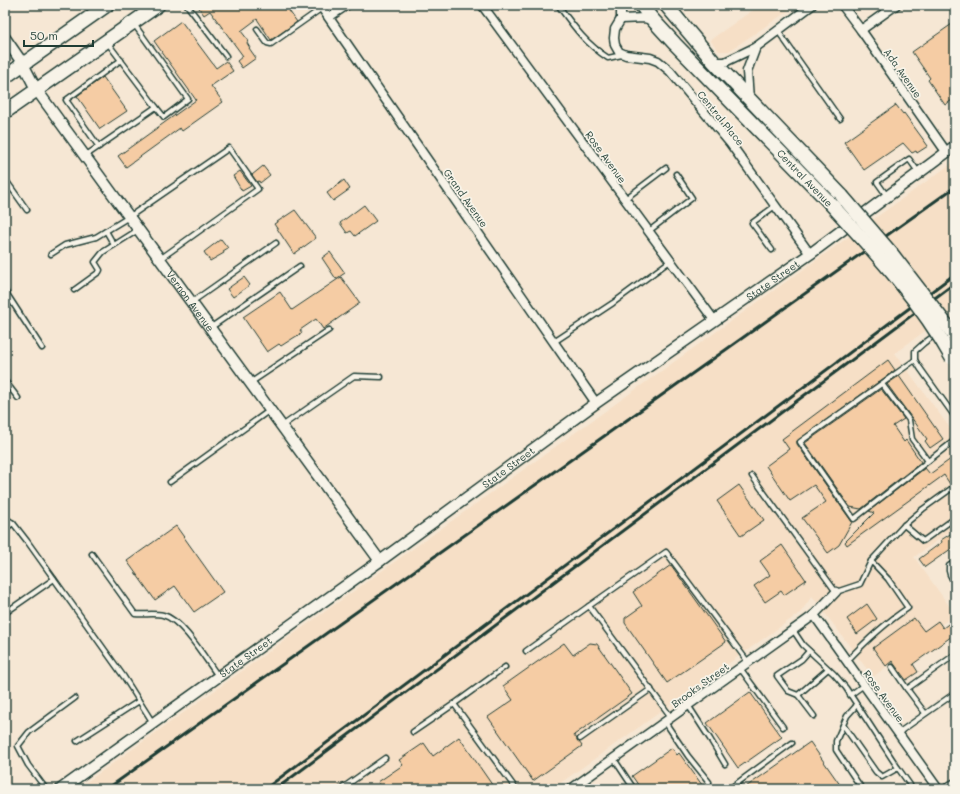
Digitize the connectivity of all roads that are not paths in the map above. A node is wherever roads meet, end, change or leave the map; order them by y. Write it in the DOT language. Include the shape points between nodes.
graph roads {
  1 [pos="158,5"];
  2 [pos="187,5"];
  3 [pos="348,5"];
  4 [pos="482,5"];
  5 [pos="558,5"];
  6 [pos="621,5"];
  7 [pos="641,5"];
  8 [pos="666,5"];
  9 [pos="812,5"];
  10 [pos="842,5"];
  11 [pos="896,5"];
  12 [pos="321,6"];
  13 [pos="100,8"];
  14 [pos="329,17"];
  15 [pos="621,19"];
  16 [pos="653,20"];
  17 [pos="133,23"];
  18 [pos="257,29"];
  19 [pos="861,30"];
  20 [pos="778,31"];
  21 [pos="5,38"];
  22 [pos="106,41"];
  23 [pos="756,47"];
  24 [pos="625,55"];
  25 [pos="226,56"];
  26 [pos="121,60"];
  27 [pos="714,62"];
  28 [pos="23,64"];
  29 [pos="5,77"];
  30 [pos="36,90"];
  31 [pos="749,99"];
  32 [pos="156,107"];
  33 [pos="5,112"];
  34 [pos="840,119"];
  35 [pos="99,147"];
  36 [pos="951,150"];
  37 [pos="85,157"];
  38 [pos="666,168"];
  39 [pos="919,173"];
  40 [pos="676,174"];
  41 [pos="5,179"];
  42 [pos="887,197"];
  43 [pos="625,199"];
  44 [pos="776,206"];
  45 [pos="27,210"];
  46 [pos="129,217"];
  47 [pos="138,230"];
  48 [pos="106,231"];
  49 [pos="649,231"];
  50 [pos="276,243"];
  51 [pos="114,245"];
  52 [pos="772,250"];
  53 [pos="51,254"];
  54 [pos="810,254"];
  55 [pos="160,259"];
  56 [pos="670,261"];
  57 [pos="300,266"];
  58 [pos="74,290"];
  59 [pos="5,291"];
  60 [pos="192,302"];
  61 [pos="714,320"];
  62 [pos="210,328"];
  63 [pos="330,330"];
  64 [pos="952,331"];
  65 [pos="554,342"];
  66 [pos="42,348"];
  67 [pos="915,360"];
  68 [pos="954,360"];
  69 [pos="380,377"];
  70 [pos="5,381"];
  71 [pos="250,383"];
  72 [pos="882,384"];
  73 [pos="18,398"];
  74 [pos="596,403"];
  75 [pos="270,410"];
  76 [pos="955,418"];
  77 [pos="282,427"];
  78 [pos="955,440"];
  79 [pos="928,461"];
  80 [pos="752,476"];
  81 [pos="170,482"];
  82 [pos="955,486"];
  83 [pos="5,518"];
  84 [pos="955,518"];
  85 [pos="13,523"];
  86 [pos="904,525"];
  87 [pos="5,529"];
  88 [pos="92,554"];
  89 [pos="380,561"];
  90 [pos="871,561"];
  91 [pos="955,562"];
  92 [pos="54,579"];
  93 [pos="955,583"];
  94 [pos="836,592"];
  95 [pos="589,606"];
  96 [pos="5,613"];
  97 [pos="814,615"];
  98 [pos="793,630"];
  99 [pos="809,651"];
  100 [pos="526,652"];
  101 [pos="955,659"];
  102 [pos="847,661"];
  103 [pos="748,662"];
  104 [pos="505,667"];
  105 [pos="892,667"];
  106 [pos="740,668"];
  107 [pos="828,669"];
  108 [pos="218,677"];
  109 [pos="864,685"];
  110 [pos="650,689"];
  111 [pos="908,689"];
  112 [pos="955,693"];
  113 [pos="798,695"];
  114 [pos="850,695"];
  115 [pos="75,698"];
  116 [pos="139,701"];
  117 [pos="454,704"];
  118 [pos="688,706"];
  119 [pos="856,706"];
  120 [pos="925,714"];
  121 [pos="814,716"];
  122 [pos="668,720"];
  123 [pos="154,723"];
  124 [pos="843,725"];
  125 [pos="783,727"];
  126 [pos="412,732"];
  127 [pos="898,733"];
  128 [pos="580,740"];
  129 [pos="77,741"];
  130 [pos="792,743"];
  131 [pos="385,758"];
  132 [pos="614,759"];
  133 [pos="725,764"];
  134 [pos="898,768"];
  135 [pos="709,782"];
  136 [pos="910,785"];
  137 [pos="955,786"];
  138 [pos="46,789"];
  139 [pos="61,789"];
  140 [pos="342,789"];
  141 [pos="516,789"];
  142 [pos="572,789"];
  143 [pos="634,789"];
  144 [pos="729,789"];
  145 [pos="862,789"];
  146 [pos="938,789"];
  147 [pos="950,789"];
  1 -- 17 [label="main road"];
  2 -- 25 [label="lane"];
  3 -- 14 [label="street"];
  4 -- 43 [label="street, Rose Avenue"];
  5 -- 24 [label="lane" via="580,35 597,50 608,58"];
  6 -- 15 [label="street"];
  7 -- 16 [label="main road, Central Avenue"];
  8 -- 27 [label="main road, Central Avenue"];
  9 -- 20 [label="street"];
  10 -- 19 [label="street, Ada Avenue"];
  11 -- 19 [label="street"];
  12 -- 14 [label="street, Grand Avenue"];
  12 -- 18 [label="lane" via="271,44 267,43"];
  13 -- 28 [label="main road"];
  14 -- 65 [label="street, Grand Avenue"];
  15 -- 16 [label="street"];
  15 -- 24 [label="street" via="615,29 614,38 619,52"];
  16 -- 68 [label="main road, Central Avenue, bridge" via="884,262 940,336"];
  17 -- 22 [label="main road"];
  17 -- 32 [label="lane" via="188,99 164,117"];
  19 -- 36 [label="street, Ada Avenue"];
  20 -- 23 [label="street"];
  20 -- 34 [label="lane"];
  21 -- 28 [label="street, Vernon Avenue"];
  22 -- 26 [label="lane"];
  22 -- 30 [label="main road"];
  23 -- 27 [label="street" via="725,62"];
  23 -- 31 [label="street" via="747,71"];
  24 -- 44 [label="street, Central Place" via="650,58 670,71 730,143"];
  26 -- 32 [label="lane"];
  26 -- 35 [label="lane" via="66,100"];
  27 -- 31 [label="main road, Central Avenue"];
  28 -- 29 [label="main road"];
  28 -- 30 [label="street, Vernon Avenue"];
  30 -- 33 [label="main road"];
  30 -- 37 [label="street, Vernon Avenue"];
  31 -- 64 [label="main road, Central Avenue, bridge" via="842,196"];
  32 -- 35 [label="lane"];
  35 -- 37 [label="lane"];
  36 -- 39 [label="street, State Street"];
  37 -- 46 [label="street, Vernon Avenue"];
  38 -- 43 [label="lane"];
  39 -- 42 [label="street, State Street"];
  39 -- 42 [label="lane" via="909,159 877,182"];
  40 -- 49 [label="lane" via="692,198"];
  41 -- 45 [label="lane"];
  42 -- 54 [label="street, State Street"];
  43 -- 49 [label="street, Rose Avenue"];
  44 -- 52 [label="lane" via="752,222"];
  44 -- 54 [label="street, Central Place"];
  46 -- 47 [label="street, Vernon Avenue"];
  46 -- 48 [label="lane"];
  46 -- 55 [label="lane" via="229,148 258,189"];
  47 -- 51 [label="lane"];
  47 -- 55 [label="street, Vernon Avenue"];
  48 -- 51 [label="lane"];
  48 -- 53 [label="lane" via="96,237 65,245"];
  49 -- 56 [label="street, Rose Avenue"];
  50 -- 60 [label="lane"];
  51 -- 58 [label="lane" via="103,252 95,262 99,272"];
  54 -- 61 [label="street, State Street"];
  55 -- 60 [label="street, Vernon Avenue"];
  56 -- 61 [label="street, Rose Avenue"];
  56 -- 65 [label="lane"];
  57 -- 62 [label="lane"];
  59 -- 66 [label="lane"];
  60 -- 62 [label="street, Vernon Avenue"];
  61 -- 74 [label="street, State Street"];
  62 -- 71 [label="street, Vernon Avenue"];
  63 -- 71 [label="lane"];
  64 -- 67 [label="lane" via="924,343 915,351"];
  65 -- 74 [label="street, Grand Avenue"];
  67 -- 72 [label="lane"];
  67 -- 76 [label="lane"];
  69 -- 77 [label="lane" via="354,376"];
  70 -- 73 [label="lane"];
  71 -- 75 [label="street, Vernon Avenue"];
  72 -- 79 [label="lane" via="909,420 912,439"];
  72 -- 79 [label="lane" via="800,442 854,519"];
  74 -- 89 [label="street, State Street"];
  75 -- 77 [label="street, Vernon Avenue"];
  75 -- 81 [label="lane"];
  77 -- 89 [label="street, Vernon Avenue"];
  78 -- 79 [label="lane"];
  80 -- 94 [label="lane"];
  82 -- 86 [label="lane"];
  83 -- 85 [label="lane"];
  84 -- 86 [label="lane" via="923,541"];
  85 -- 87 [label="lane"];
  85 -- 92 [label="lane"];
  86 -- 90 [label="lane"];
  88 -- 108 [label="lane" via="135,614 165,616 178,625 189,636"];
  89 -- 108 [label="street, State Street"];
  90 -- 94 [label="lane" via="860,584"];
  90 -- 102 [label="lane" via="888,579 908,608 866,641"];
  91 -- 93 [label="lane" via="948,570"];
  92 -- 96 [label="lane"];
  92 -- 116 [label="lane"];
  94 -- 97 [label="street, Brooks Street"];
  95 -- 100 [label="lane"];
  95 -- 103 [label="lane" via="666,552"];
  95 -- 110 [label="lane"];
  97 -- 98 [label="street, Brooks Street"];
  97 -- 102 [label="street, Rose Avenue"];
  98 -- 99 [label="lane"];
  98 -- 103 [label="street, Brooks Street"];
  99 -- 107 [label="lane"];
  99 -- 113 [label="lane" via="777,676 788,691"];
  101 -- 111 [label="lane" via="953,656"];
  102 -- 109 [label="street, Rose Avenue"];
  103 -- 106 [label="street, Brooks Street"];
  104 -- 117 [label="lane"];
  105 -- 111 [label="lane"];
  106 -- 118 [label="street, Brooks Street"];
  106 -- 125 [label="lane"];
  107 -- 113 [label="lane"];
  107 -- 114 [label="lane"];
  108 -- 123 [label="street, State Street"];
  109 -- 114 [label="lane"];
  109 -- 127 [label="street, Rose Avenue"];
  110 -- 122 [label="lane"];
  110 -- 128 [label="lane"];
  111 -- 120 [label="lane"];
  112 -- 120 [label="lane"];
  113 -- 121 [label="lane"];
  114 -- 119 [label="lane"];
  115 -- 138 [label="lane" via="29,732 18,746"];
  116 -- 123 [label="lane"];
  116 -- 129 [label="lane"];
  117 -- 126 [label="lane"];
  117 -- 141 [label="lane"];
  118 -- 122 [label="street, Brooks Street"];
  118 -- 133 [label="lane"];
  119 -- 124 [label="lane"];
  119 -- 134 [label="lane"];
  120 -- 127 [label="lane"];
  122 -- 132 [label="street, Brooks Street"];
  122 -- 135 [label="lane" via="688,756"];
  123 -- 139 [label="street, State Street"];
  124 -- 134 [label="lane" via="882,777"];
  124 -- 145 [label="lane" via="836,741 836,750"];
  127 -- 146 [label="street, Rose Avenue"];
  130 -- 144 [label="lane"];
  131 -- 140 [label="lane"];
  132 -- 142 [label="street, Brooks Street"];
  132 -- 143 [label="lane"];
  134 -- 136 [label="lane"];
  137 -- 147 [label="main road"];
}
